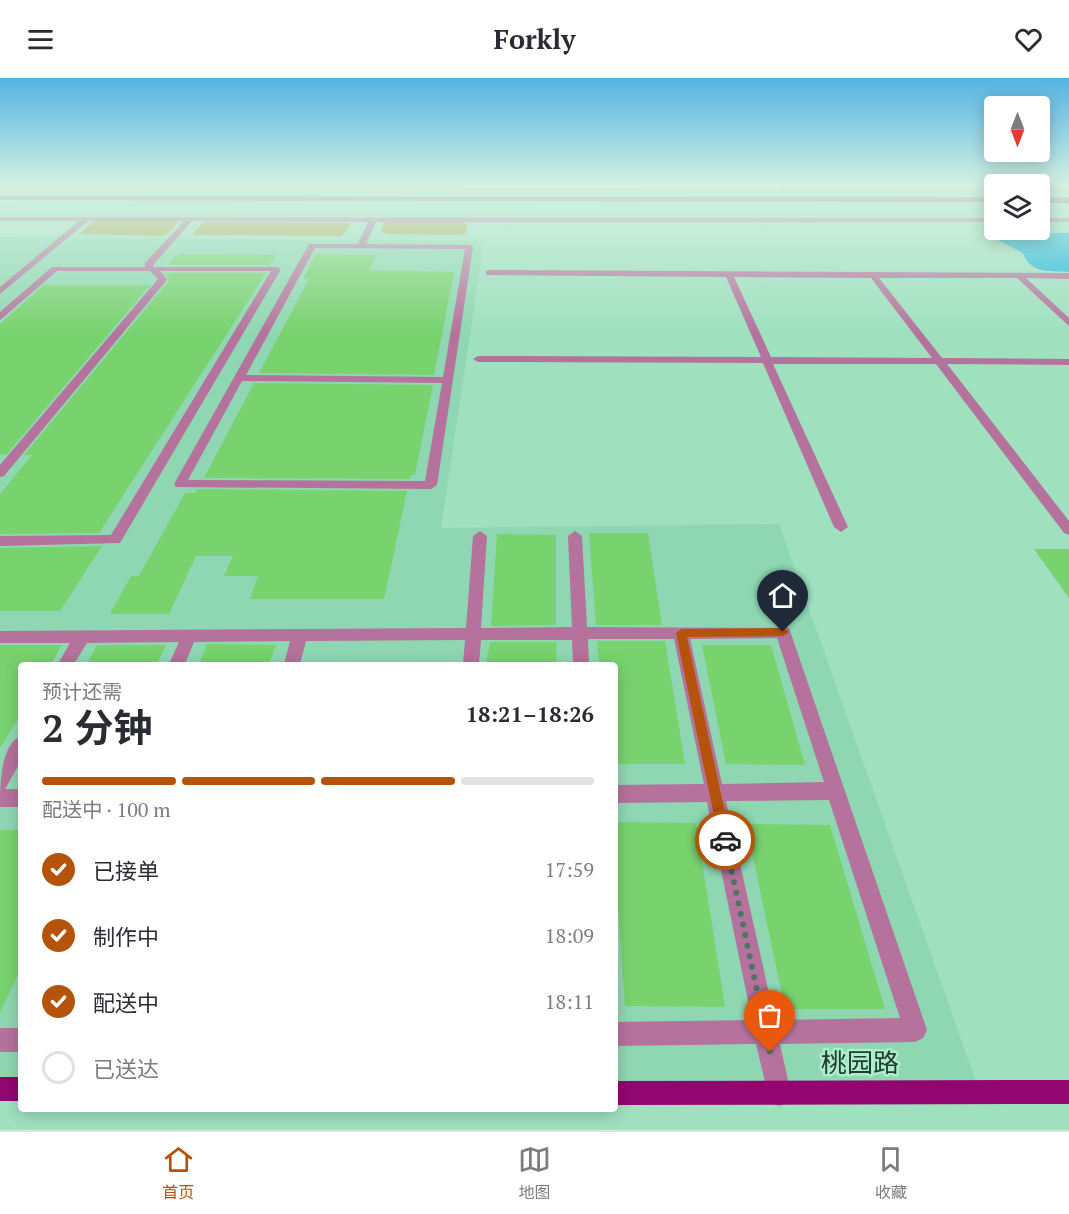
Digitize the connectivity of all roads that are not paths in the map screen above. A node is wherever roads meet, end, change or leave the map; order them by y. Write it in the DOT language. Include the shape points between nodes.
graph roads {
  1 [pos="53,235"];
  2 [pos="67,235"];
  3 [pos="175,235"];
  4 [pos="366,235"];
  5 [pos="361,246"];
  6 [pos="152,269"];
  7 [pos="9,270"];
  8 [pos="489,273"];
  9 [pos="729,275"];
  10 [pos="873,275"];
  11 [pos="1019,276"];
  12 [pos="1069,276"];
  13 [pos="0,291"];
  14 [pos="0,317"];
  15 [pos="1069,323"];
  16 [pos="478,359"];
  17 [pos="767,361"];
  18 [pos="940,362"];
  19 [pos="1069,362"];
  20 [pos="239,378"];
  21 [pos="448,380"];
  22 [pos="5,462"];
  23 [pos="0,473"];
  24 [pos="841,527"];
  25 [pos="1069,530"];
  26 [pos="480,536"];
  27 [pos="574,536"];
  28 [pos="0,541"];
  29 [pos="579,633"];
  30 [pos="681,633"];
  31 [pos="474,634"];
  32 [pos="300,635"];
  33 [pos="189,636"];
  34 [pos="0,637"];
  35 [pos="82,637"];
  36 [pos="67,662"];
  37 [pos="178,662"];
  38 [pos="293,662"];
  39 [pos="471,662"];
  40 [pos="581,662"];
  41 [pos="18,749"];
  42 [pos="0,782"];
  43 [pos="836,791"];
  44 [pos="618,794"];
  45 [pos="715,794"];
  46 [pos="0,798"];
  47 [pos="18,798"];
  48 [pos="766,1032"];
  49 [pos="618,1034"];
  50 [pos="0,1040"];
  51 [pos="18,1040"];
  52 [pos="0,1089"];
  53 [pos="18,1089"];
  54 [pos="1069,1092"];
  55 [pos="618,1093"];
  56 [pos="779,1094"];
  1 -- 7 [label="street"];
  2 -- 13 [label="street"];
  3 -- 6 [label="street" via="148,265"];
  4 -- 5 [label="street"];
  5 -- 20 [label="street" via="312,246"];
  5 -- 21 [label="street" via="469,248"];
  6 -- 14 [label="street" via="55,269"];
  6 -- 22 [label="street" via="163,279"];
  6 -- 28 [label="street" via="277,268 115,540"];
  8 -- 9 [label="street"];
  9 -- 10 [label="street"];
  9 -- 17 [label="street"];
  10 -- 11 [label="street"];
  10 -- 18 [label="street"];
  11 -- 12 [label="street"];
  11 -- 15 [label="street"];
  16 -- 17 [label="street"];
  17 -- 18 [label="street"];
  17 -- 24 [label="street"];
  18 -- 19 [label="street"];
  18 -- 25 [label="street"];
  20 -- 21 [label="street"];
  20 -- 21 [label="street" via="180,484 431,485"];
  22 -- 23 [label="street"];
  26 -- 31 [label="street"];
  27 -- 29 [label="street"];
  29 -- 30 [label="street"];
  29 -- 31 [label="street"];
  29 -- 40 [label="street"];
  30 -- 43 [label="street" via="783,632"];
  30 -- 45 [label="street"];
  31 -- 32 [label="street"];
  31 -- 39 [label="street"];
  32 -- 33 [label="street"];
  32 -- 38 [label="street"];
  33 -- 35 [label="street"];
  33 -- 37 [label="street"];
  34 -- 35 [label="street"];
  35 -- 36 [label="street"];
  41 -- 42 [label="street"];
  43 -- 45 [label="street"];
  43 -- 48 [label="street" via="915,1030"];
  44 -- 45 [label="street"];
  45 -- 48 [label="street"];
  46 -- 47 [label="street"];
  48 -- 49 [label="street"];
  48 -- 56 [label="street"];
  50 -- 51 [label="street"];
  52 -- 53 [label="main road"];
  54 -- 56 [label="main road, 桃园路"];
  55 -- 56 [label="main road, 桃园路"];
}
